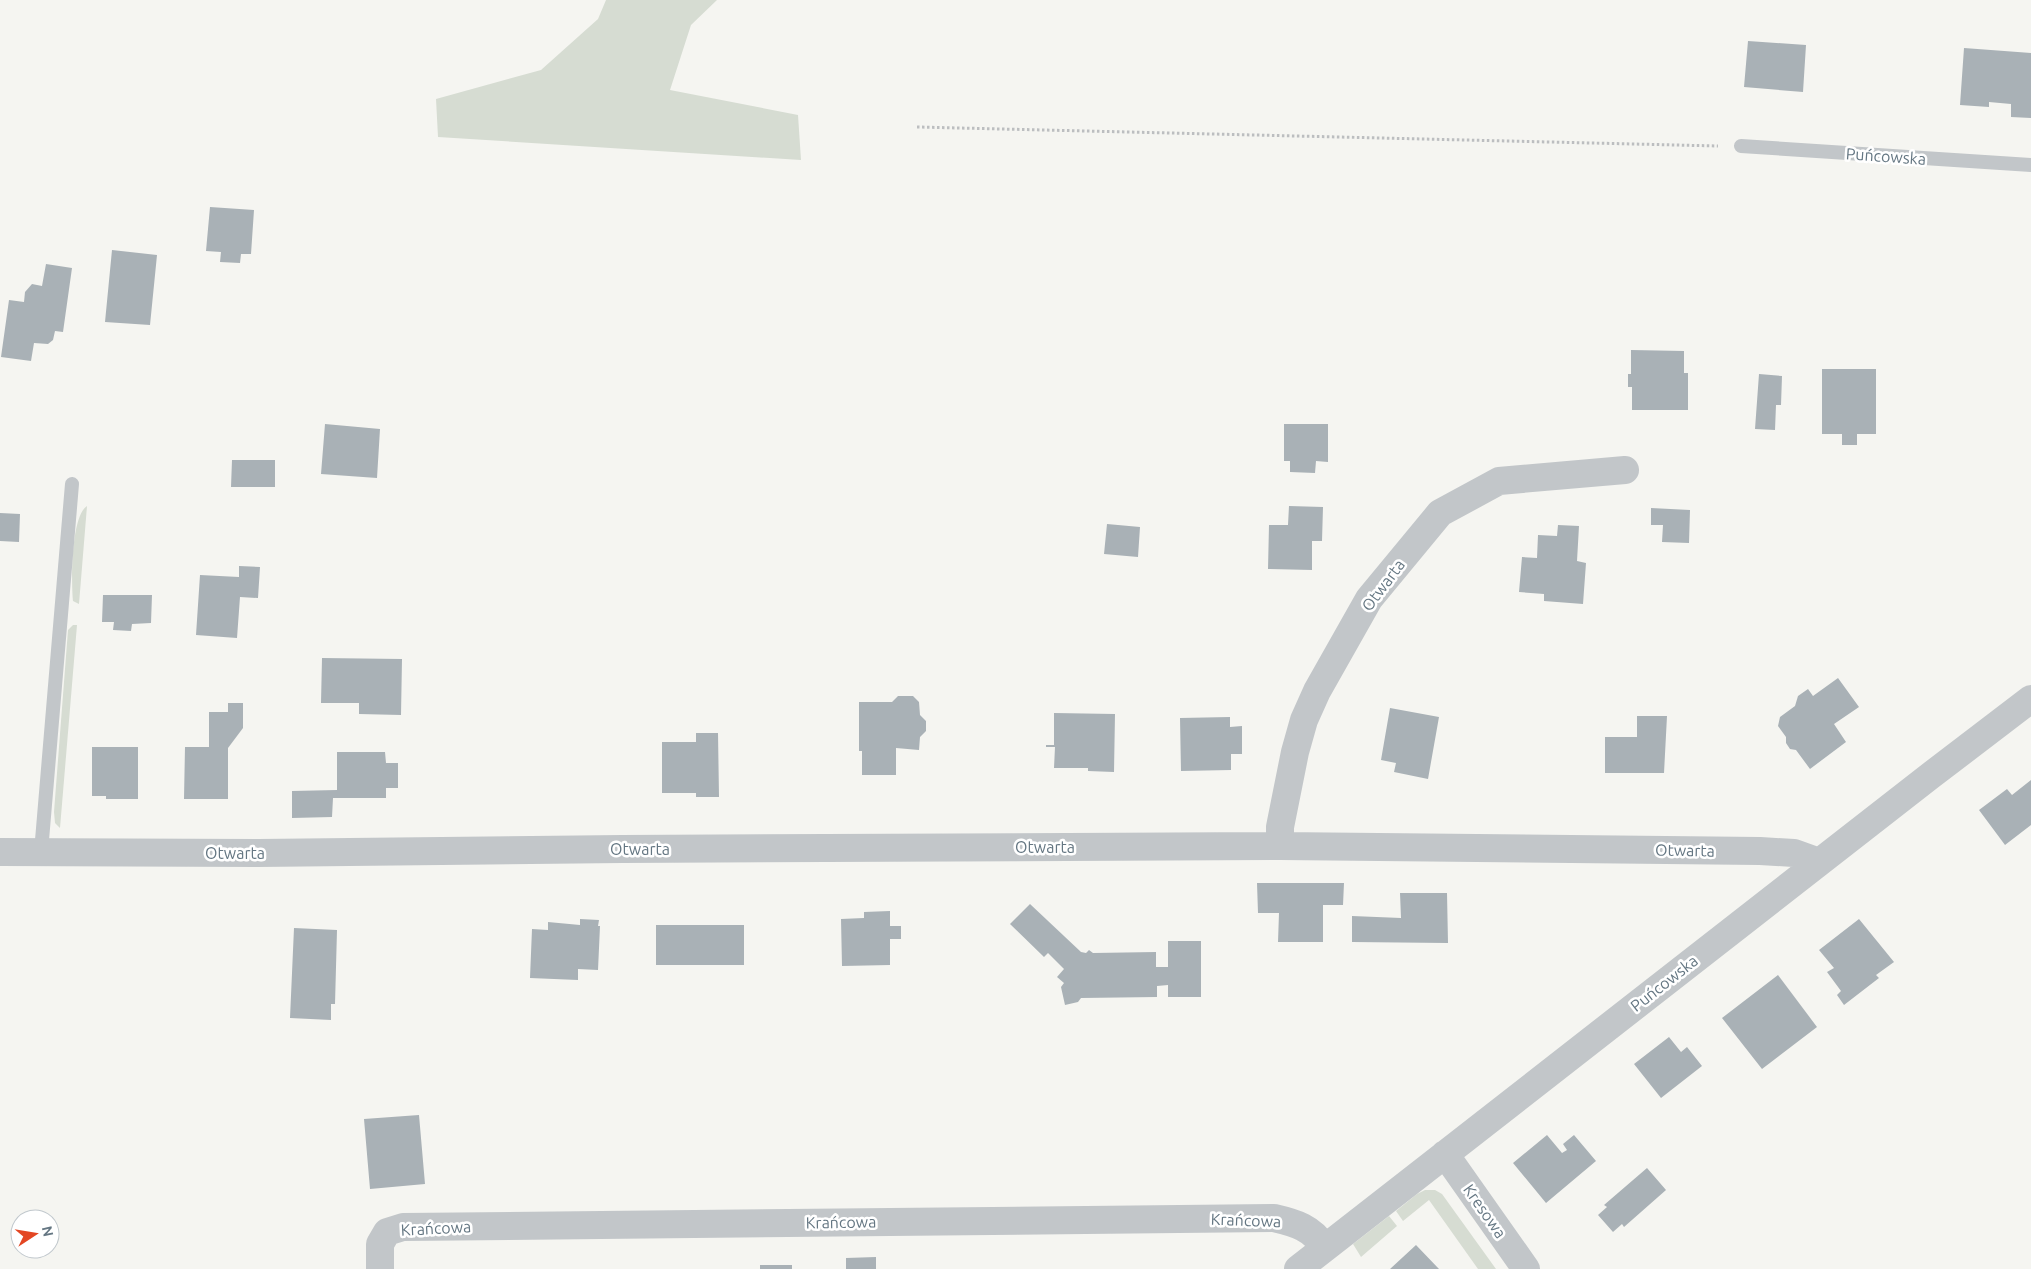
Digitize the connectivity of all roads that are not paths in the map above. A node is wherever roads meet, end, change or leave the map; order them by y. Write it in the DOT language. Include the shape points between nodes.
graph roads {
  1 [pos="1741,146"];
  2 [pos="2031,166"];
  3 [pos="1626,470"];
  4 [pos="72,484"];
  5 [pos="2031,699"];
  6 [pos="1280,846"];
  7 [pos="0,852"];
  8 [pos="41,852"];
  9 [pos="1819,862"];
  10 [pos="1445,1154"];
  11 [pos="1324,1246"];
  12 [pos="380,1269"];
  13 [pos="1298,1269"];
  14 [pos="1526,1269"];
  1 -- 2 [label="lane, Puńcowska"];
  3 -- 6 [label="street, Otwarta" via="1499,481 1440,513 1369,599 1317,691 1295,752 1280,827"];
  4 -- 8 [label="lane"];
  5 -- 9 [label="street, Puńcowska"];
  6 -- 8 [label="street, Otwarta"];
  6 -- 9 [label="street, Otwarta" via="1760,851 1794,853"];
  7 -- 8 [label="street, Otwarta"];
  9 -- 10 [label="street, Puńcowska"];
  10 -- 11 [label="street, Puńcowska"];
  10 -- 14 [label="street, Kresowa"];
  11 -- 12 [label="street, Krańcowa" via="1306,1228 1274,1218 403,1227 388,1232 380,1244"];
  11 -- 13 [label="street, Puńcowska"];
}
